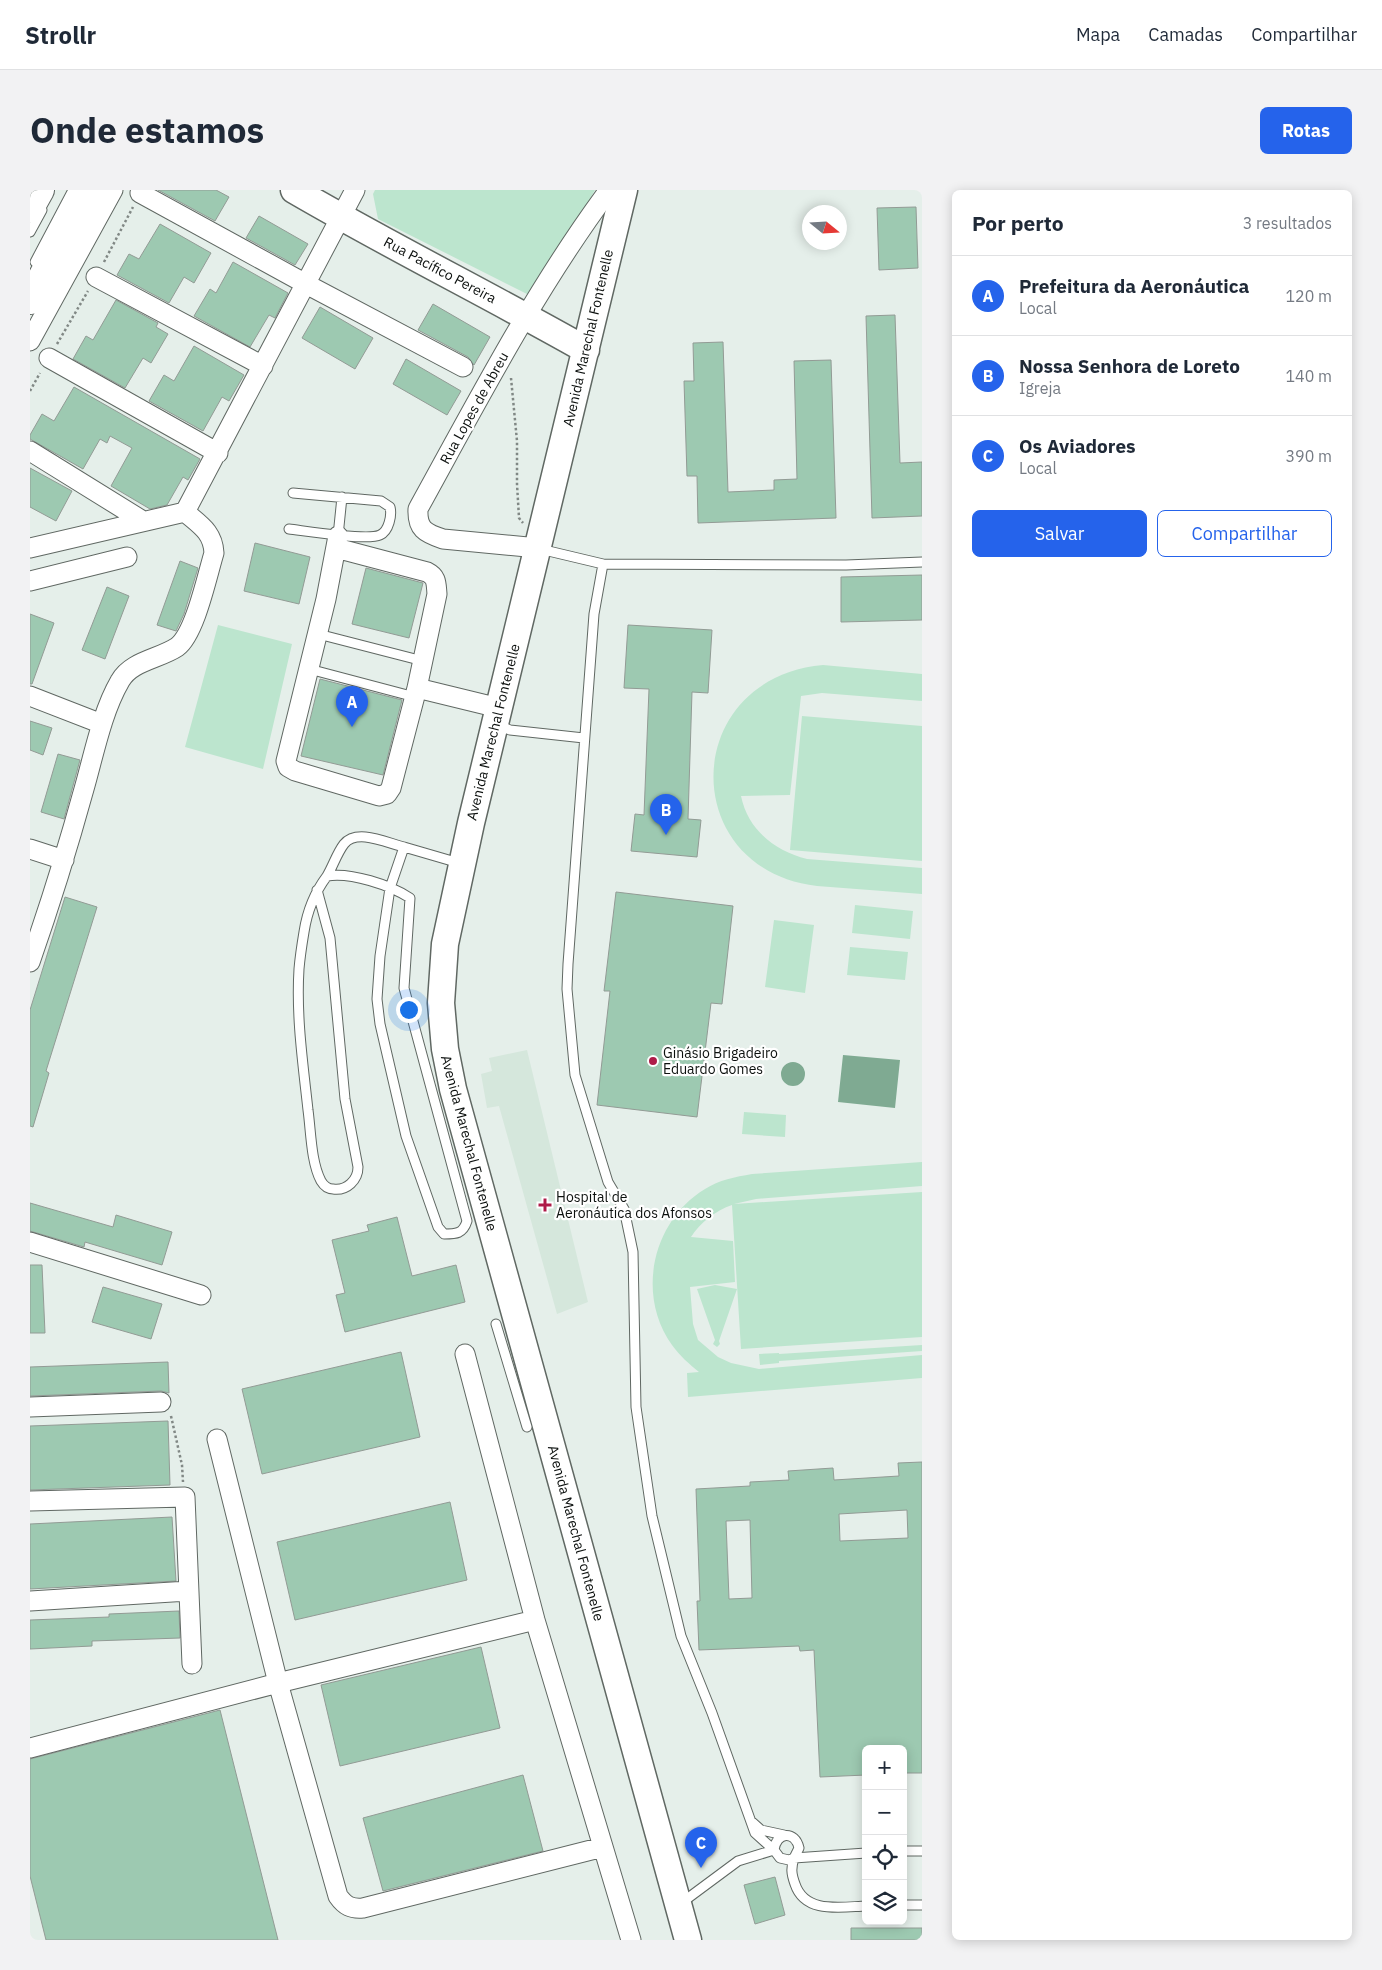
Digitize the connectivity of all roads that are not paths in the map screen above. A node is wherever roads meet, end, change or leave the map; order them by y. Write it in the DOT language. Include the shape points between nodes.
graph roads {
  1 [pos="73,190"];
  2 [pos="89,190"];
  3 [pos="113,190"];
  4 [pos="294,190"];
  5 [pos="355,190"];
  6 [pos="609,190"];
  7 [pos="624,190"];
  8 [pos="140,193"];
  9 [pos="39,199"];
  10 [pos="340,217"];
  11 [pos="30,232"];
  12 [pos="30,271"];
  13 [pos="96,277"];
  14 [pos="306,284"];
  15 [pos="30,300"];
  16 [pos="525,315"];
  17 [pos="30,342"];
  18 [pos="586,350"];
  19 [pos="49,358"];
  20 [pos="263,366"];
  21 [pos="462,366"];
  22 [pos="30,451"];
  23 [pos="218,453"];
  24 [pos="293,493"];
  25 [pos="342,497"];
  26 [pos="186,512"];
  27 [pos="144,521"];
  28 [pos="289,529"];
  29 [pos="337,542"];
  30 [pos="540,542"];
  31 [pos="30,548"];
  32 [pos="127,557"];
  33 [pos="922,562"];
  34 [pos="603,564"];
  35 [pos="30,581"];
  36 [pos="318,634"];
  37 [pos="423,662"];
  38 [pos="309,669"];
  39 [pos="416,693"];
  40 [pos="30,696"];
  41 [pos="497,716"];
  42 [pos="102,724"];
  43 [pos="584,738"];
  44 [pos="404,847"];
  45 [pos="30,849"];
  46 [pos="64,860"];
  47 [pos="462,864"];
  48 [pos="327,876"];
  49 [pos="390,888"];
  50 [pos="317,890"];
  51 [pos="32,952"];
  52 [pos="493,1234"];
  53 [pos="30,1242"];
  54 [pos="490,1262"];
  55 [pos="201,1295"];
  56 [pos="500,1296"];
  57 [pos="496,1324"];
  58 [pos="511,1335"];
  59 [pos="465,1354"];
  60 [pos="161,1402"];
  61 [pos="30,1407"];
  62 [pos="527,1427"];
  63 [pos="217,1439"];
  64 [pos="30,1501"];
  65 [pos="188,1591"];
  66 [pos="30,1600"];
  67 [pos="535,1620"];
  68 [pos="192,1664"];
  69 [pos="278,1683"];
  70 [pos="30,1748"];
  71 [pos="750,1821"];
  72 [pos="784,1835"];
  73 [pos="603,1847"];
  74 [pos="774,1850"];
  75 [pos="907,1851"];
  76 [pos="922,1851"];
  77 [pos="862,1853"];
  78 [pos="794,1858"];
  79 [pos="907,1905"];
  80 [pos="922,1905"];
  81 [pos="678,1906"];
  82 [pos="862,1906"];
  83 [pos="631,1940"];
  84 [pos="688,1940"];
  1 -- 12 [label="lane"];
  2 -- 15 [label="main road"];
  3 -- 17 [label="street"];
  4 -- 10 [label="main road, Rua Pacífico Pereira"];
  5 -- 10 [label="street"];
  6 -- 16 [label="street, Rua Lopes de Abreu"];
  7 -- 18 [label="main road, Avenida Marechal Fontenelle"];
  8 -- 14 [label="street"];
  9 -- 11 [label="lane"];
  10 -- 14 [label="street"];
  10 -- 16 [label="main road, Rua Pacífico Pereira"];
  13 -- 20 [label="street"];
  14 -- 20 [label="street"];
  14 -- 21 [label="street"];
  16 -- 18 [label="main road, Rua Pacífico Pereira"];
  16 -- 30 [label="street, Rua Lopes de Abreu" via="418,509 417,521 422,529 443,539"];
  18 -- 30 [label="main road, Avenida Marechal Fontenelle"];
  19 -- 23 [label="street"];
  20 -- 23 [label="street"];
  22 -- 27 [label="street"];
  23 -- 26 [label="street"];
  24 -- 25 [label="lane"];
  25 -- 29 [label="lane"];
  25 -- 29 [label="lane" via="381,501 390,507 391,512 389,523 380,535"];
  26 -- 27 [label="street"];
  26 -- 42 [label="street" via="208,531 214,553 192,626 177,647 129,669 120,680"];
  27 -- 31 [label="street"];
  28 -- 29 [label="lane"];
  29 -- 36 [label="street"];
  29 -- 37 [label="street" via="434,576 437,594"];
  30 -- 34 [label="lane"];
  30 -- 41 [label="main road, Avenida Marechal Fontenelle"];
  32 -- 35 [label="street"];
  33 -- 34 [label="lane" via="846,565"];
  34 -- 43 [label="lane" via="594,614"];
  36 -- 37 [label="lane"];
  36 -- 38 [label="street"];
  37 -- 39 [label="street"];
  38 -- 39 [label="lane"];
  38 -- 39 [label="street" via="286,761 288,767 379,796 387,794 391,788"];
  39 -- 41 [label="street"];
  40 -- 42 [label="street"];
  41 -- 43 [label="lane" via="510,730"];
  41 -- 47 [label="main road, Avenida Marechal Fontenelle"];
  42 -- 46 [label="street"];
  43 -- 71 [label="lane" via="567,990 575,1075 608,1182 624,1209 633,1252 636,1407 652,1516 681,1636"];
  44 -- 47 [label="lane"];
  44 -- 48 [label="lane" via="360,836 351,838 344,844"];
  44 -- 49 [label="lane"];
  45 -- 46 [label="street"];
  46 -- 51 [label="street"];
  47 -- 52 [label="main road, Avenida Marechal Fontenelle" via="444,944 441,1003 444,1049"];
  48 -- 49 [label="lane" via="350,876"];
  48 -- 50 [label="lane"];
  49 -- 49 [label="lane" via="380,956 377,999 380,1024 406,1136 438,1227 444,1234 457,1234 465,1229 467,1221 404,988 410,898"];
  50 -- 50 [label="lane" via="304,929 299,970 300,1033 313,1150 321,1180 334,1190 355,1181 358,1167 344,1099 330,938"];
  52 -- 54 [label="lane"];
  52 -- 58 [label="main road, Avenida Marechal Fontenelle"];
  53 -- 55 [label="street"];
  56 -- 58 [label="lane"];
  57 -- 58 [label="lane"];
  58 -- 62 [label="lane"];
  58 -- 81 [label="main road, Avenida Marechal Fontenelle"];
  59 -- 67 [label="street"];
  60 -- 61 [label="street"];
  63 -- 69 [label="street"];
  64 -- 65 [label="street" via="185,1497"];
  65 -- 66 [label="street"];
  65 -- 68 [label="street"];
  67 -- 69 [label="street"];
  67 -- 73 [label="street"];
  69 -- 70 [label="street"];
  69 -- 73 [label="street" via="338,1896 353,1909"];
  71 -- 72 [label="lane" via="761,1830"];
  71 -- 74 [label="lane" via="755,1834"];
  72 -- 74 [label="lane" via="778,1838"];
  72 -- 78 [label="lane" via="790,1835 798,1842"];
  73 -- 83 [label="street"];
  74 -- 78 [label="lane" via="780,1858"];
  74 -- 81 [label="lane" via="738,1861"];
  75 -- 76 [label="lane"];
  77 -- 78 [label="lane"];
  78 -- 82 [label="lane" via="790,1869 795,1886 808,1902 828,1908"];
  79 -- 80 [label="lane"];
  81 -- 84 [label="main road, Avenida Marechal Fontenelle"];
}
